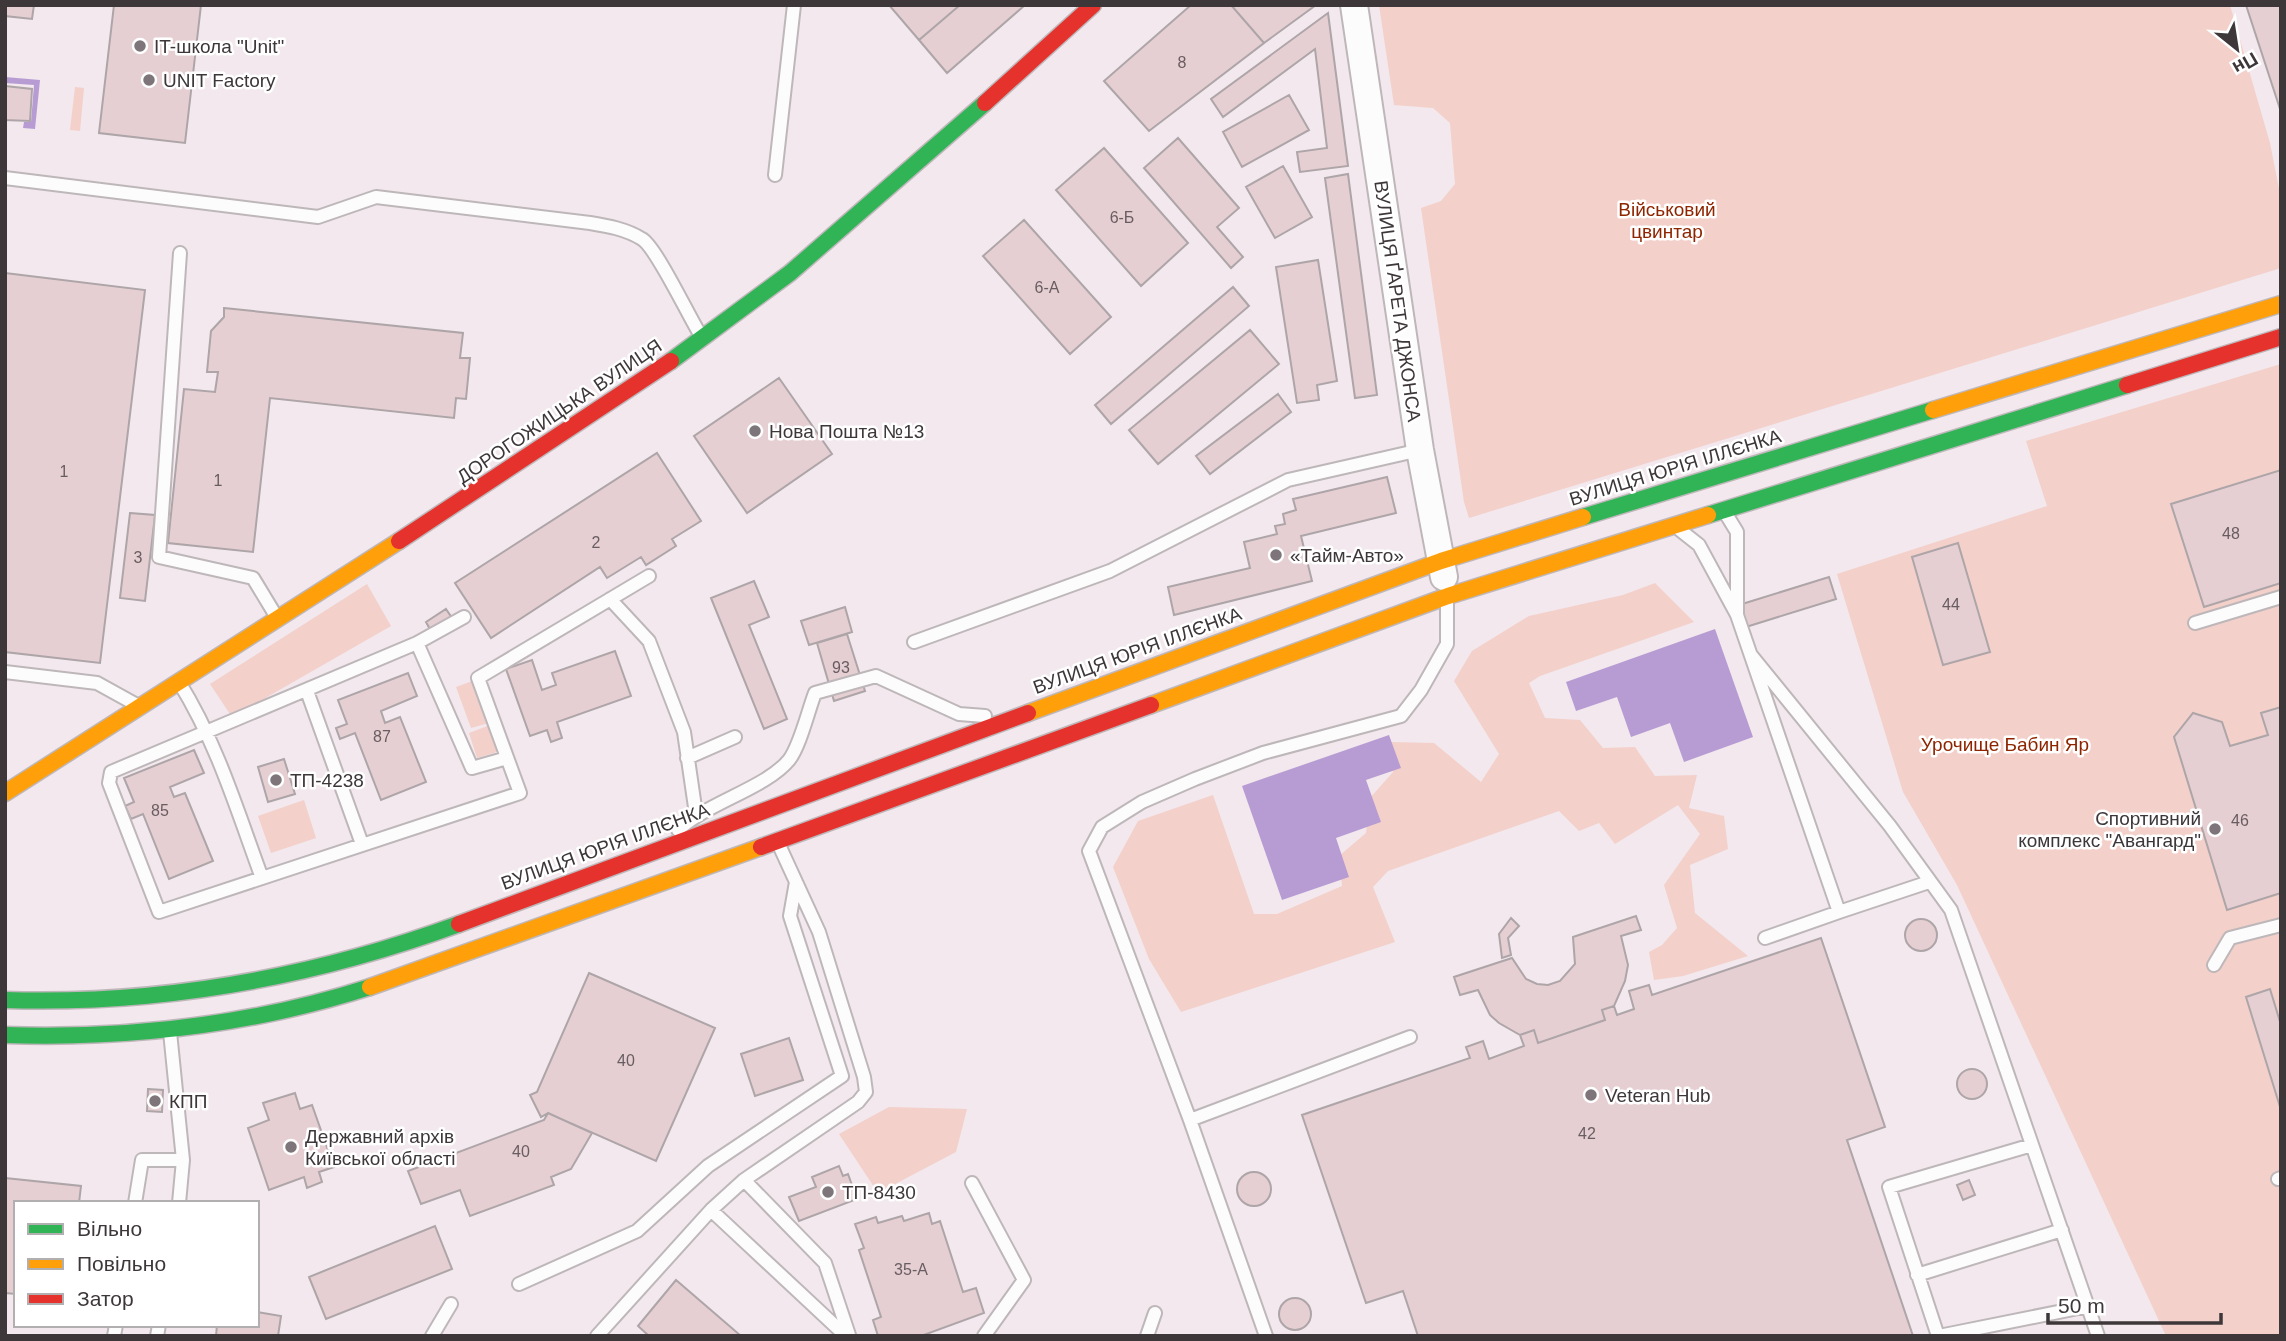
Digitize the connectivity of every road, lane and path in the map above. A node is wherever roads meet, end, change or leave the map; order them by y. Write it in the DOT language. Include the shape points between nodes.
graph roads {
  1 [pos="794,5"];
  2 [pos="1093,5"];
  3 [pos="1354,5"];
  4 [pos="775,175"];
  5 [pos="5,177"];
  6 [pos="180,253"];
  7 [pos="2281,304"];
  8 [pos="2281,337"];
  9 [pos="703,339"];
  10 [pos="1420,450"];
  11 [pos="1723,510"];
  12 [pos="1674,525"];
  13 [pos="1441,561"];
  14 [pos="649,576"];
  15 [pos="1448,596"];
  16 [pos="2281,597"];
  17 [pos="610,599"];
  18 [pos="1737,615"];
  19 [pos="276,617"];
  20 [pos="464,617"];
  21 [pos="2196,623"];
  22 [pos="914,642"];
  23 [pos="417,643"];
  24 [pos="1751,655"];
  25 [pos="5,672"];
  26 [pos="177,680"];
  27 [pos="307,691"];
  28 [pos="136,704"];
  29 [pos="1017,717"];
  30 [pos="208,733"];
  31 [pos="735,737"];
  32 [pos="507,758"];
  33 [pos="687,758"];
  34 [pos="5,793"];
  35 [pos="696,814"];
  36 [pos="778,842"];
  37 [pos="362,844"];
  38 [pos="657,849"];
  39 [pos="261,878"];
  40 [pos="796,882"];
  41 [pos="1929,882"];
  42 [pos="1839,912"];
  43 [pos="2281,925"];
  44 [pos="1765,938"];
  45 [pos="2214,965"];
  46 [pos="5,1000"];
  47 [pos="170,1028"];
  48 [pos="5,1035"];
  49 [pos="1410,1037"];
  50 [pos="1190,1120"];
  51 [pos="2032,1145"];
  52 [pos="183,1160"];
  53 [pos="744,1180"];
  54 [pos="972,1183"];
  55 [pos="135,1201"];
  56 [pos="179,1201"];
  57 [pos="711,1210"];
  58 [pos="2062,1230"];
  59 [pos="1917,1275"];
  60 [pos="519,1284"];
  61 [pos="451,1304"];
  62 [pos="2088,1306"];
  63 [pos="1155,1312"];
  64 [pos="432,1336"];
  65 [pos="597,1336"];
  66 [pos="848,1336"];
  67 [pos="984,1336"];
  68 [pos="1147,1336"];
  69 [pos="1266,1336"];
  70 [pos="1939,1336"];
  71 [pos="2098,1336"];
  1 -- 4 [label="lane"];
  2 -- 9 [label="main road, ДОРОГОЖИЦЬКА ВУЛИЦЯ" via="955,132 771,288"];
  3 -- 10 [label="street, ВУЛИЦЯ ҐАРЕТА ДЖОНСА"];
  5 -- 9 [label="lane" via="318,217 376,197 623,229 645,240 659,257"];
  6 -- 19 [label="lane" via="159,557 253,578"];
  7 -- 13 [label="main road, ВУЛИЦЯ ЮРІЯ ІЛЛЄНКА"];
  8 -- 11 [label="main road"];
  9 -- 19 [label="main road, ДОРОГОЖИЦЬКА ВУЛИЦЯ" via="479,490"];
  10 -- 13 [label="street, ВУЛИЦЯ ҐАРЕТА ДЖОНСА"];
  10 -- 22 [label="lane" via="1288,480 1110,571"];
  11 -- 12 [label="main road"];
  11 -- 18 [label="lane" via="1737,532"];
  12 -- 15 [label="main road"];
  12 -- 18 [label="lane" via="1699,545"];
  13 -- 15 [label="street, ВУЛИЦЯ ҐАРЕТА ДЖОНСА"];
  13 -- 29 [label="main road, ВУЛИЦЯ ЮРІЯ ІЛЛЄНКА"];
  14 -- 17 [label="lane"];
  15 -- 36 [label="main road"];
  15 -- 50 [label="lane" via="1447,644 1401,716 1263,753 1195,779 1102,827 1088,851"];
  16 -- 21 [label="lane"];
  17 -- 32 [label="lane" via="478,678"];
  17 -- 33 [label="lane" via="649,641 684,732"];
  18 -- 24 [label="lane"];
  19 -- 26 [label="main road, ДОРОГОЖИЦЬКА ВУЛИЦЯ"];
  20 -- 23 [label="lane"];
  23 -- 27 [label="lane"];
  23 -- 32 [label="lane" via="472,768"];
  24 -- 41 [label="lane" via="1890,826"];
  24 -- 42 [label="lane"];
  25 -- 28 [label="lane" via="97,683"];
  26 -- 28 [label="main road, ДОРОГОЖИЦЬКА ВУЛИЦЯ"];
  26 -- 30 [label="lane"];
  27 -- 30 [label="lane"];
  27 -- 37 [label="lane"];
  28 -- 34 [label="main road, ДОРОГОЖИЦЬКА ВУЛИЦЯ"];
  29 -- 35 [label="lane" via="959,715 876,676 815,693 790,759 769,776"];
  29 -- 38 [label="main road, ВУЛИЦЯ ЮРІЯ ІЛЛЄНКА"];
  30 -- 39 [label="lane"];
  30 -- 39 [label="lane" via="115,769 108,775 109,783 159,912"];
  31 -- 33 [label="lane"];
  32 -- 37 [label="lane" via="520,793"];
  33 -- 35 [label="lane"];
  35 -- 38 [label="lane"];
  36 -- 40 [label="lane"];
  36 -- 47 [label="main road" via="361,990 283,1012"];
  37 -- 39 [label="lane"];
  38 -- 46 [label="main road, ВУЛИЦЯ ЮРІЯ ІЛЛЄНКА" via="445,929 279,977 204,992 128,1000"];
  40 -- 53 [label="lane" via="819,932 866,1092"];
  40 -- 60 [label="lane" via="790,916 842,1076 708,1166 637,1231"];
  41 -- 42 [label="lane"];
  41 -- 51 [label="lane" via="1951,909"];
  42 -- 44 [label="lane"];
  43 -- 45 [label="lane" via="2230,938"];
  47 -- 48 [label="main road" via="89,1036"];
  47 -- 52 [label="lane"];
  49 -- 50 [label="lane"];
  50 -- 69 [label="lane"];
  51 -- 58 [label="lane"];
  51 -- 59 [label="lane" via="1889,1187"];
  52 -- 55 [label="lane" via="142,1160"];
  52 -- 56 [label="lane"];
  53 -- 57 [label="lane"];
  53 -- 66 [label="lane" via="825,1263"];
  54 -- 67 [label="lane" via="1024,1280"];
  57 -- 65 [label="lane"];
  57 -- 66 [label="lane"];
  58 -- 59 [label="lane"];
  58 -- 62 [label="lane"];
  59 -- 70 [label="lane"];
  61 -- 64 [label="lane"];
  62 -- 70 [label="lane"];
  62 -- 71 [label="lane"];
  63 -- 68 [label="lane"];
}
